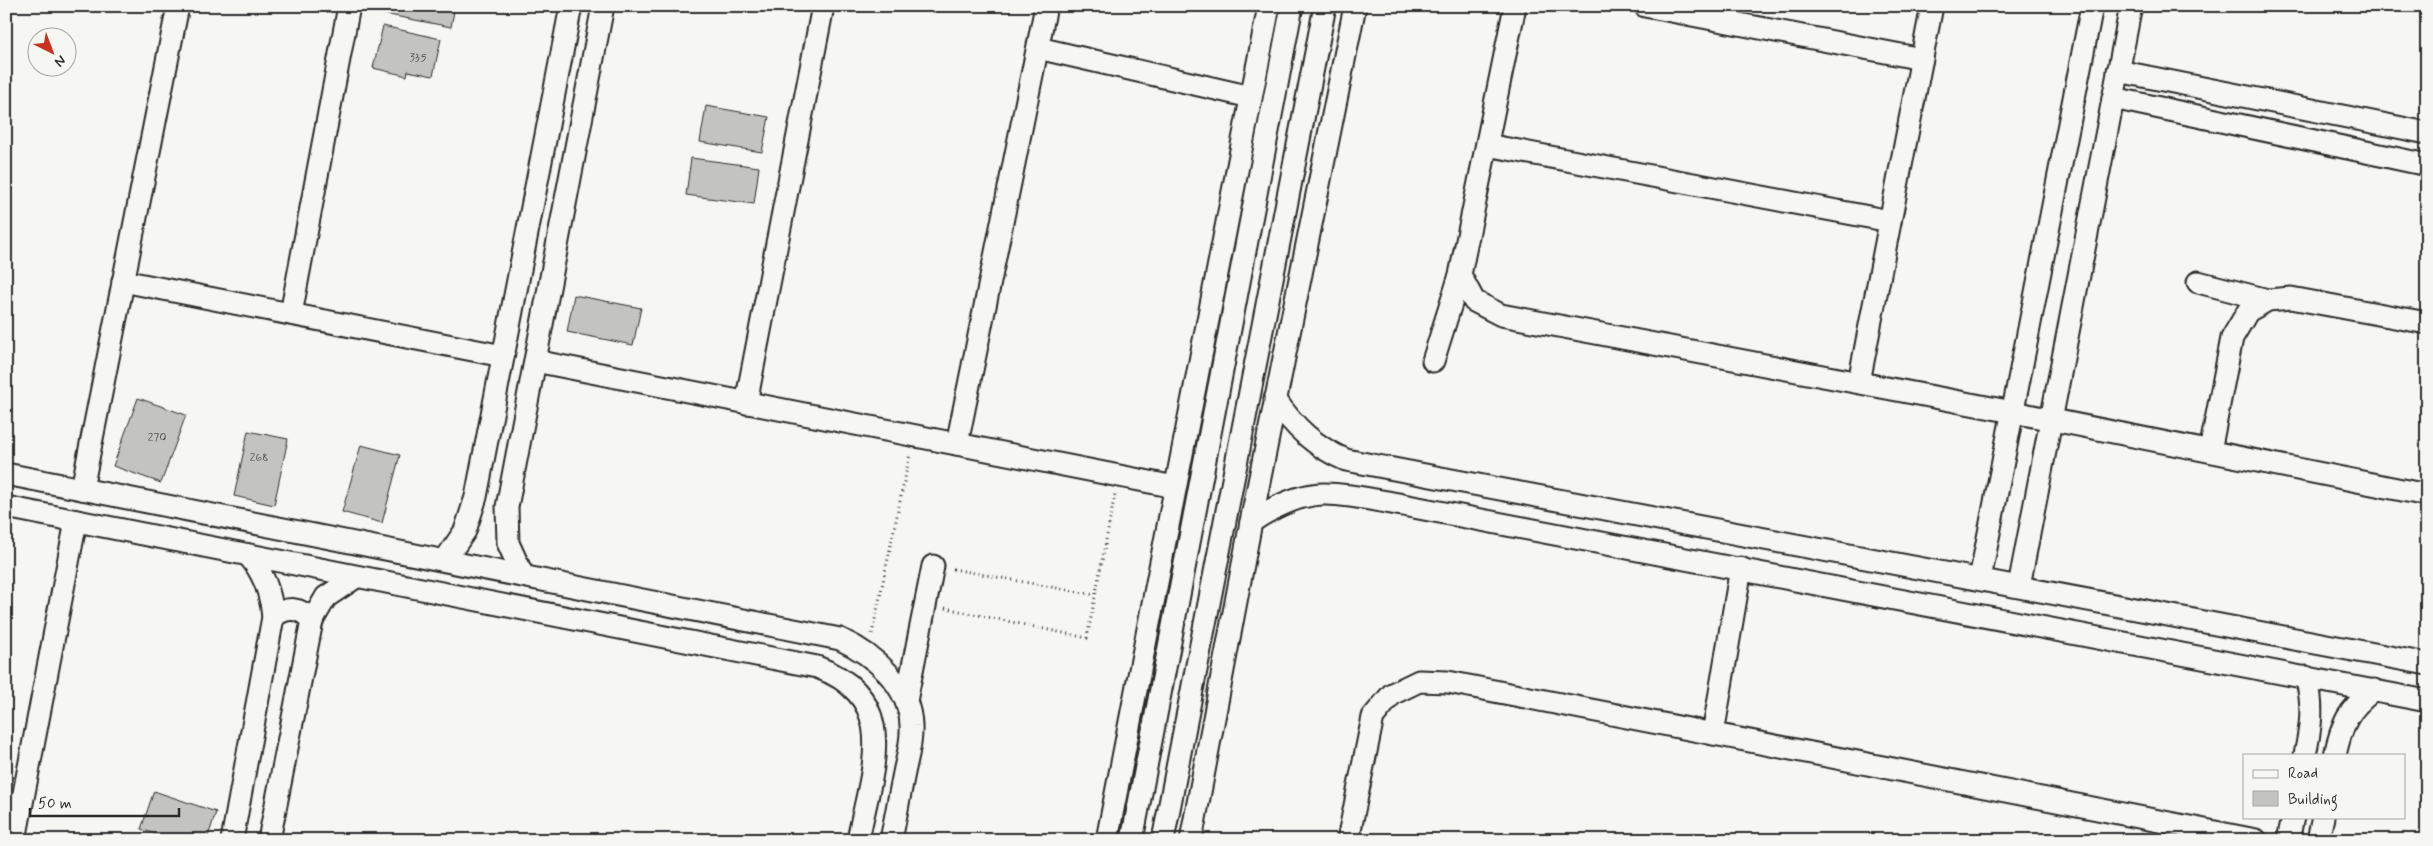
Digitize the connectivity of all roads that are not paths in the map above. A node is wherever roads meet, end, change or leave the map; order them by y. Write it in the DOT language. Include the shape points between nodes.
graph roads {
  1 [pos="178,6"];
  2 [pos="349,6"];
  3 [pos="571,6"];
  4 [pos="603,6"];
  5 [pos="823,6"];
  6 [pos="1046,6"];
  7 [pos="1269,6"];
  8 [pos="1292,6"];
  9 [pos="1324,6"];
  10 [pos="1355,6"];
  11 [pos="1516,6"];
  12 [pos="1646,6"];
  13 [pos="1932,6"];
  14 [pos="2092,6"];
  15 [pos="2131,6"];
  16 [pos="1038,48"];
  17 [pos="1922,59"];
  18 [pos="2118,71"];
  19 [pos="1251,97"];
  20 [pos="2113,98"];
  21 [pos="2427,133"];
  22 [pos="1486,145"];
  23 [pos="2427,164"];
  24 [pos="1890,221"];
  25 [pos="1227,223"];
  26 [pos="1250,228"];
  27 [pos="1460,275"];
  28 [pos="123,281"];
  29 [pos="2198,282"];
  30 [pos="2268,300"];
  31 [pos="291,314"];
  32 [pos="2427,323"];
  33 [pos="503,356"];
  34 [pos="535,361"];
  35 [pos="1433,361"];
  36 [pos="1859,382"];
  37 [pos="1275,399"];
  38 [pos="746,403"];
  39 [pos="2013,412"];
  40 [pos="2051,419"];
  41 [pos="957,444"];
  42 [pos="2210,451"];
  43 [pos="1405,471"];
  44 [pos="6,474"];
  45 [pos="1175,487"];
  46 [pos="82,489"];
  47 [pos="2427,495"];
  48 [pos="1403,505"];
  49 [pos="6,507"];
  50 [pos="472,514"];
  51 [pos="506,519"];
  52 [pos="76,521"];
  53 [pos="1251,522"];
  54 [pos="248,555"];
  55 [pos="445,560"];
  56 [pos="933,566"];
  57 [pos="1741,568"];
  58 [pos="523,576"];
  59 [pos="356,577"];
  60 [pos="1980,578"];
  61 [pos="2019,586"];
  62 [pos="274,617"];
  63 [pos="312,621"];
  64 [pos="2427,664"];
  65 [pos="2306,677"];
  66 [pos="2374,690"];
  67 [pos="906,701"];
  68 [pos="2427,701"];
  69 [pos="1713,734"];
  70 [pos="2305,754"];
  71 [pos="2335,754"];
  72 [pos="2293,818"];
  73 [pos="2322,818"];
  74 [pos="15,840"];
  75 [pos="232,840"];
  76 [pos="269,840"];
  77 [pos="858,840"];
  78 [pos="891,840"];
  79 [pos="1107,840"];
  80 [pos="1132,840"];
  81 [pos="1163,840"];
  82 [pos="1191,840"];
  83 [pos="1348,840"];
  84 [pos="2256,840"];
  85 [pos="2288,840"];
  86 [pos="2318,840"];
  1 -- 28 [label="street"];
  2 -- 31 [label="street"];
  3 -- 33 [label="street"];
  4 -- 34 [label="street"];
  5 -- 38 [label="street"];
  6 -- 16 [label="street"];
  7 -- 19 [label="street"];
  8 -- 26 [label="street"];
  9 -- 81 [label="street"];
  10 -- 37 [label="street"];
  11 -- 22 [label="street"];
  12 -- 17 [label="street"];
  13 -- 17 [label="street"];
  14 -- 39 [label="street"];
  15 -- 18 [label="street"];
  16 -- 19 [label="street"];
  16 -- 41 [label="street"];
  17 -- 24 [label="street"];
  18 -- 20 [label="street"];
  18 -- 21 [label="street"];
  19 -- 25 [label="street"];
  20 -- 23 [label="street"];
  20 -- 40 [label="street"];
  22 -- 24 [label="street"];
  22 -- 27 [label="street"];
  24 -- 36 [label="street"];
  25 -- 26 [label="street"];
  25 -- 45 [label="street"];
  26 -- 80 [label="street"];
  27 -- 35 [label="street"];
  27 -- 36 [label="street" via="1474,301 1501,315"];
  28 -- 31 [label="street"];
  28 -- 46 [label="street"];
  29 -- 30 [label="street"];
  30 -- 32 [label="street" via="2291,298"];
  30 -- 42 [label="street" via="2248,311 2232,338"];
  31 -- 33 [label="street"];
  33 -- 50 [label="street"];
  34 -- 38 [label="street"];
  34 -- 51 [label="street"];
  36 -- 39 [label="street"];
  37 -- 43 [label="street" via="1300,430 1328,452 1346,460"];
  37 -- 53 [label="street"];
  38 -- 41 [label="street"];
  39 -- 40 [label="street"];
  39 -- 60 [label="street"];
  40 -- 42 [label="street"];
  40 -- 61 [label="street"];
  41 -- 45 [label="street"];
  42 -- 47 [label="street"];
  43 -- 48 [label="street"];
  43 -- 60 [label="street"];
  44 -- 46 [label="street"];
  45 -- 79 [label="street"];
  46 -- 55 [label="street"];
  48 -- 53 [label="street" via="1324,494 1279,506"];
  48 -- 57 [label="street"];
  49 -- 52 [label="street"];
  50 -- 51 [label="street" via="491,524"];
  50 -- 55 [label="street" via="465,531"];
  51 -- 58 [label="street" via="512,555"];
  52 -- 54 [label="street"];
  52 -- 74 [label="street"];
  53 -- 82 [label="street"];
  54 -- 59 [label="street"];
  54 -- 62 [label="street" via="257,565 269,590"];
  55 -- 58 [label="street"];
  56 -- 67 [label="street"];
  57 -- 65 [label="street"];
  57 -- 69 [label="street"];
  58 -- 67 [label="street" via="847,642 868,654 891,676"];
  59 -- 63 [label="street" via="326,597"];
  59 -- 77 [label="street" via="830,672 843,679 863,700 875,727 875,755"];
  60 -- 61 [label="street"];
  61 -- 64 [label="street"];
  62 -- 63 [label="street" via="292,609 303,612"];
  62 -- 75 [label="street"];
  63 -- 76 [label="street"];
  65 -- 66 [label="street"];
  65 -- 70 [label="street" via="2312,713"];
  66 -- 68 [label="street"];
  66 -- 71 [label="street" via="2349,713 2341,728"];
  67 -- 78 [label="street" via="910,714 910,740"];
  69 -- 83 [label="street" via="1448,682 1419,681 1392,694 1373,717"];
  69 -- 84 [label="street"];
  72 -- 85 [label="street"];
  73 -- 86 [label="street"];
}
